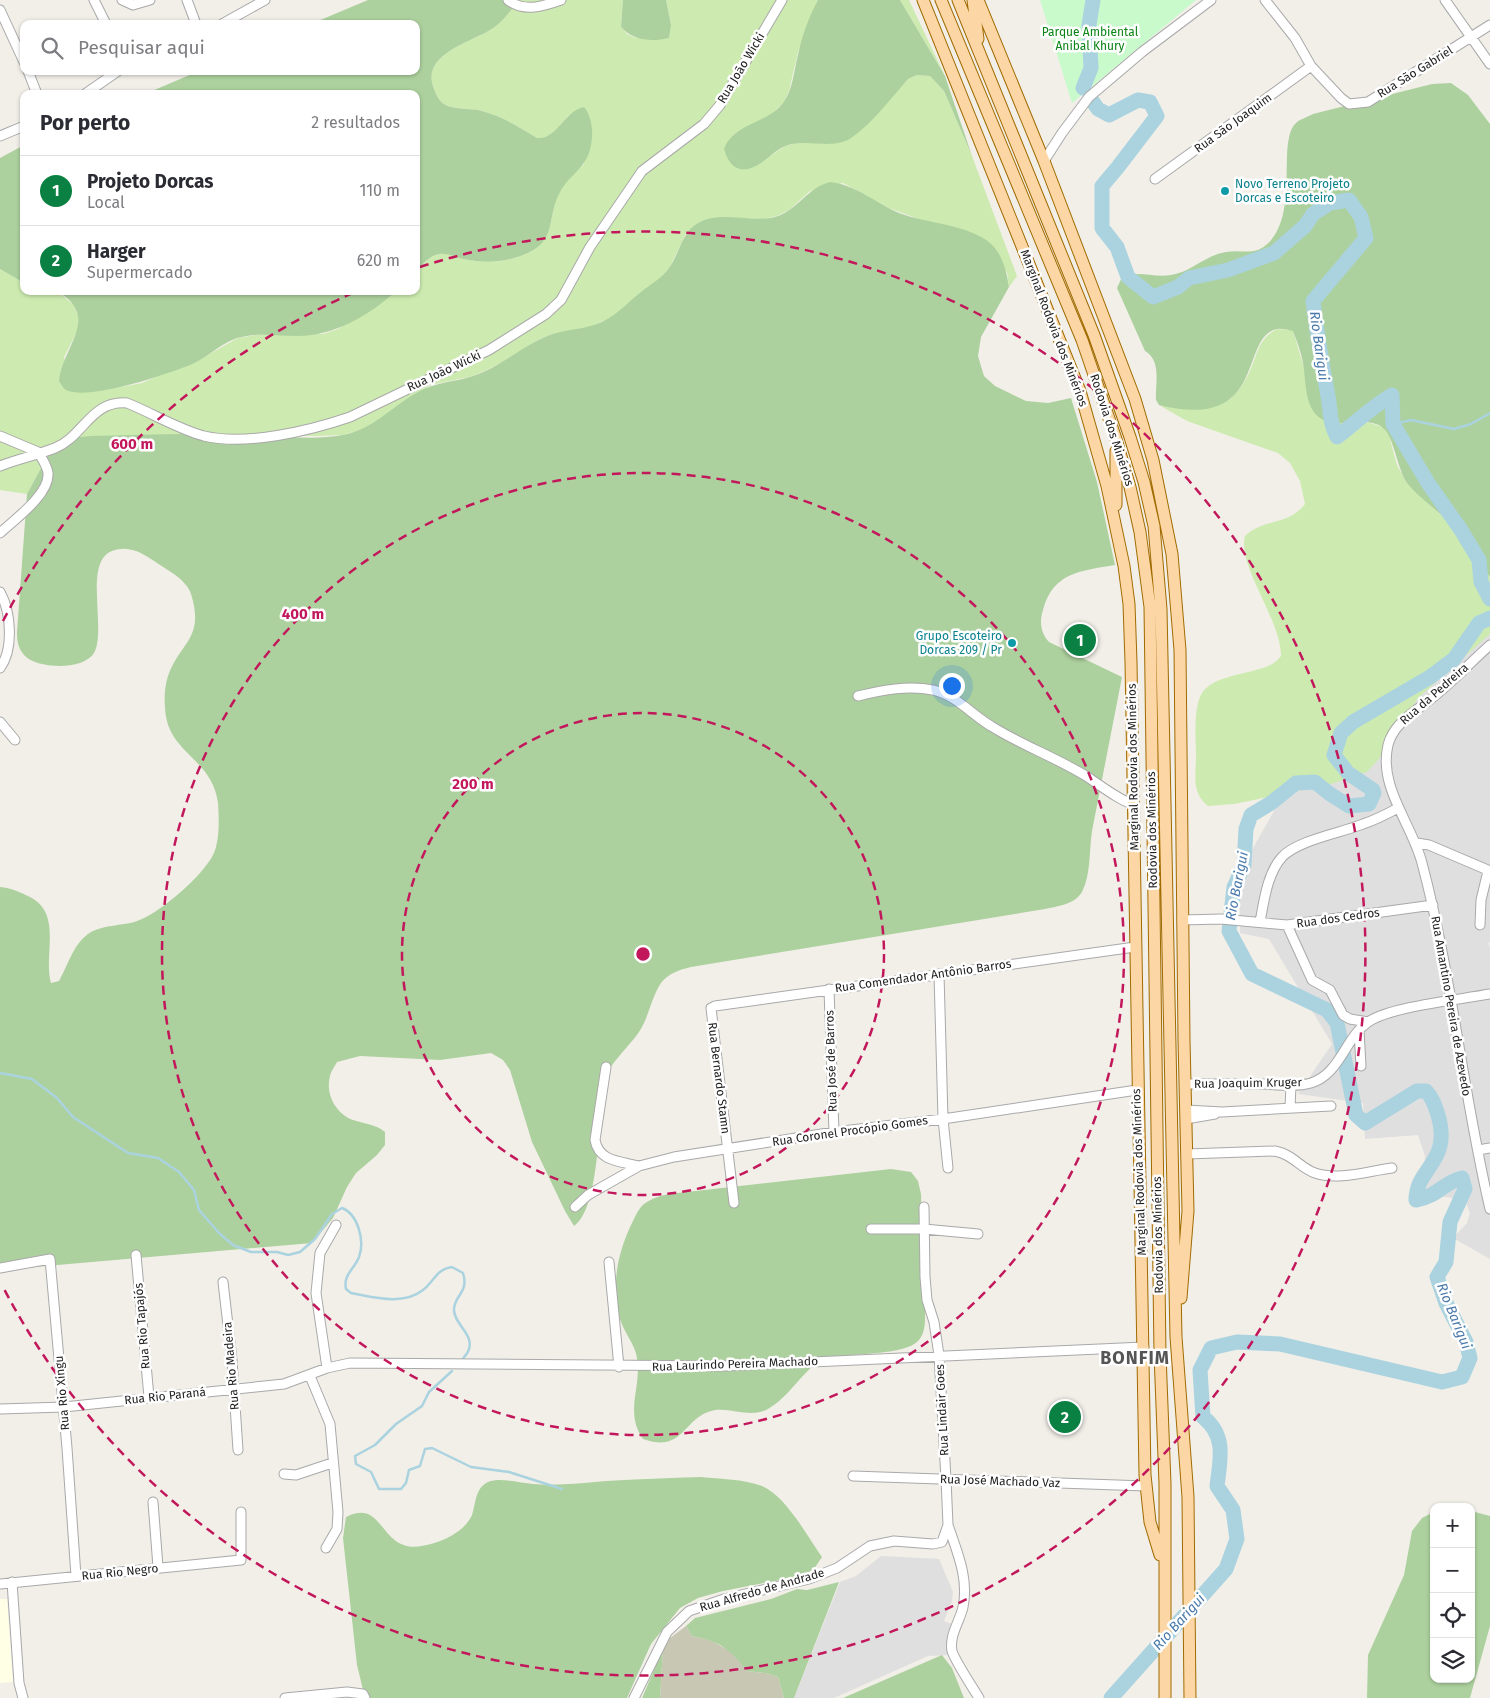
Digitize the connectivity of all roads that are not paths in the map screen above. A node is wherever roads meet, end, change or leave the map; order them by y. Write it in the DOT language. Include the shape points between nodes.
graph roads {
  1 [pos="94,0"];
  2 [pos="122,0"];
  3 [pos="150,0"];
  4 [pos="187,0"];
  5 [pos="266,0"];
  6 [pos="508,0"];
  7 [pos="561,0"];
  8 [pos="782,0"];
  9 [pos="923,0"];
  10 [pos="930,0"];
  11 [pos="941,0"];
  12 [pos="958,0"];
  13 [pos="973,0"];
  14 [pos="978,0"];
  15 [pos="1211,0"];
  16 [pos="1265,0"];
  17 [pos="1445,0"];
  18 [pos="0,10"];
  19 [pos="104,20"];
  20 [pos="194,20"];
  21 [pos="229,20"];
  22 [pos="1490,25"];
  23 [pos="1471,37"];
  24 [pos="957,41"];
  25 [pos="20,53"];
  26 [pos="981,58"];
  27 [pos="1490,64"];
  28 [pos="1312,66"];
  29 [pos="30,75"];
  30 [pos="112,75"];
  31 [pos="36,90"];
  32 [pos="91,90"];
  33 [pos="20,128"];
  34 [pos="0,136"];
  35 [pos="1044,161"];
  36 [pos="1155,179"];
  37 [pos="0,436"];
  38 [pos="1116,439"];
  39 [pos="38,452"];
  40 [pos="0,466"];
  41 [pos="1116,522"];
  42 [pos="0,533"];
  43 [pos="0,592"];
  44 [pos="1489,649"];
  45 [pos="0,668"];
  46 [pos="858,696"];
  47 [pos="0,722"];
  48 [pos="16,740"];
  49 [pos="1134,804"];
  50 [pos="1398,808"];
  51 [pos="1417,843"];
  52 [pos="1489,871"];
  53 [pos="1433,905"];
  54 [pos="1182,920"];
  55 [pos="1260,922"];
  56 [pos="1287,925"];
  57 [pos="1480,925"];
  58 [pos="1135,947"];
  59 [pos="939,974"];
  60 [pos="829,990"];
  61 [pos="1490,994"];
  62 [pos="1451,1001"];
  63 [pos="711,1008"];
  64 [pos="1368,1022"];
  65 [pos="1359,1030"];
  66 [pos="1361,1066"];
  67 [pos="606,1067"];
  68 [pos="1185,1084"];
  69 [pos="1291,1085"];
  70 [pos="1137,1090"];
  71 [pos="1331,1106"];
  72 [pos="1290,1108"];
  73 [pos="1186,1114"];
  74 [pos="943,1119"];
  75 [pos="834,1132"];
  76 [pos="727,1148"];
  77 [pos="1490,1148"];
  78 [pos="1478,1150"];
  79 [pos="1186,1154"];
  80 [pos="639,1166"];
  81 [pos="948,1168"];
  82 [pos="1392,1168"];
  83 [pos="734,1203"];
  84 [pos="576,1207"];
  85 [pos="924,1207"];
  86 [pos="1490,1209"];
  87 [pos="336,1225"];
  88 [pos="871,1229"];
  89 [pos="924,1229"];
  90 [pos="978,1234"];
  91 [pos="136,1255"];
  92 [pos="609,1262"];
  93 [pos="0,1268"];
  94 [pos="223,1282"];
  95 [pos="1176,1337"];
  96 [pos="1144,1347"];
  97 [pos="939,1355"];
  98 [pos="618,1366"];
  99 [pos="326,1368"];
  100 [pos="310,1376"];
  101 [pos="233,1389"];
  102 [pos="149,1397"];
  103 [pos="64,1407"];
  104 [pos="0,1409"];
  105 [pos="238,1450"];
  106 [pos="332,1463"];
  107 [pos="284,1474"];
  108 [pos="853,1476"];
  109 [pos="946,1479"];
  110 [pos="1146,1486"];
  111 [pos="153,1502"];
  112 [pos="241,1512"];
  113 [pos="948,1525"];
  114 [pos="326,1548"];
  115 [pos="158,1567"];
  116 [pos="1164,1568"];
  117 [pos="76,1576"];
  118 [pos="12,1582"];
  119 [pos="0,1584"];
  120 [pos="364,1696"];
  121 [pos="23,1698"];
  122 [pos="285,1698"];
  123 [pos="634,1698"];
  124 [pos="979,1698"];
  125 [pos="1165,1698"];
  126 [pos="1190,1698"];
  1 -- 19 [label="street"];
  2 -- 3 [label="street" via="133,5"];
  4 -- 20 [label="street"];
  5 -- 21 [label="street"];
  6 -- 7 [label="street" via="528,8"];
  8 -- 39 [label="street, Rua João Wicki" via="720,104 704,124 642,171 590,247 560,300 546,314 489,350 329,424 247,440 228,440 202,435 127,403 114,402 103,407 66,442"];
  9 -- 41 [label="main road, Marginal Rodovia dos Minérios" via="1080,391"];
  10 -- 24 [label="main road"];
  11 -- 24 [label="main road, Rodovia dos Minérios"];
  12 -- 26 [label="main road, Rodovia dos Minérios"];
  13 -- 26 [label="main road"];
  14 -- 35 [label="main road"];
  15 -- 35 [label="street" via="1089,97"];
  16 -- 28 [label="street, Rua São Gabriel" via="1296,38"];
  17 -- 23 [label="street"];
  18 -- 25 [label="street"];
  22 -- 23 [label="street, Rua São Gabriel"];
  23 -- 27 [label="street"];
  23 -- 28 [label="street, Rua São Gabriel" via="1368,102 1349,104"];
  24 -- 38 [label="main road, Rodovia dos Minérios" via="1082,340"];
  26 -- 95 [label="main road, Rodovia dos Minérios" via="1094,335 1130,437 1154,526 1161,609"];
  28 -- 36 [label="street, Rua São Joaquim"];
  29 -- 31 [label="street"];
  30 -- 32 [label="street"];
  33 -- 34 [label="street"];
  35 -- 54 [label="main road" via="1135,399 1167,522 1180,650"];
  37 -- 39 [label="street"];
  38 -- 41 [label="main road"];
  38 -- 116 [label="main road, Rodovia dos Minérios" via="1140,532 1150,607"];
  39 -- 40 [label="street"];
  39 -- 42 [label="street" via="46,468 47,483 41,494"];
  41 -- 49 [label="main road, Marginal Rodovia dos Minérios" via="1129,604"];
  43 -- 45 [label="street" via="8,613 9,647"];
  44 -- 50 [label="street, Rua da Pedreira" via="1397,726 1388,743 1387,757"];
  46 -- 49 [label="street" via="907,688 934,690 990,726 1067,764 1117,794 1126,803"];
  47 -- 48 [label="street"];
  49 -- 58 [label="main road, Marginal Rodovia dos Minérios"];
  50 -- 51 [label="street, Rua Amantino Pereira de Azevedo"];
  50 -- 55 [label="street" via="1287,853 1277,864 1270,881"];
  51 -- 52 [label="street"];
  51 -- 53 [label="street, Rua Amantino Pereira de Azevedo"];
  52 -- 57 [label="street" via="1481,900"];
  53 -- 56 [label="street, Rua dos Cedros"];
  53 -- 62 [label="street, Rua Amantino Pereira de Azevedo"];
  54 -- 55 [label="street, Rua dos Cedros"];
  54 -- 68 [label="main road"];
  55 -- 56 [label="street, Rua dos Cedros"];
  56 -- 64 [label="street" via="1312,980 1330,990 1343,1014 1350,1019"];
  58 -- 59 [label="street, Rua Comendador Antônio Barros"];
  58 -- 70 [label="main road, Marginal Rodovia dos Minérios"];
  59 -- 60 [label="street, Rua Comendador Antônio Barros"];
  59 -- 74 [label="street"];
  60 -- 63 [label="street, Rua Comendador Antônio Barros"];
  60 -- 75 [label="street, Rua José de Barros"];
  61 -- 62 [label="street, Rua Joaquim Kruger"];
  62 -- 64 [label="street, Rua Joaquim Kruger" via="1386,1013"];
  62 -- 78 [label="street, Rua Amantino Pereira de Azevedo"];
  63 -- 76 [label="street, Rua Bernardo Stamn"];
  64 -- 65 [label="street, Rua Joaquim Kruger"];
  65 -- 66 [label="street"];
  65 -- 69 [label="street, Rua Joaquim Kruger" via="1324,1076 1311,1083"];
  67 -- 80 [label="street" via="596,1131 597,1150 601,1156"];
  68 -- 69 [label="street, Rua Joaquim Kruger"];
  68 -- 73 [label="main road"];
  69 -- 72 [label="street"];
  70 -- 74 [label="street, Rua Coronel Procópio Gomes"];
  70 -- 96 [label="main road, Marginal Rodovia dos Minérios"];
  71 -- 72 [label="street"];
  72 -- 73 [label="street"];
  73 -- 79 [label="main road"];
  74 -- 75 [label="street, Rua Coronel Procópio Gomes"];
  74 -- 81 [label="street"];
  75 -- 76 [label="street, Rua Coronel Procópio Gomes"];
  76 -- 80 [label="street, Rua Coronel Procópio Gomes"];
  76 -- 83 [label="street, Rua Bernardo Stamn"];
  77 -- 78 [label="street"];
  78 -- 86 [label="street, Rua Amantino Pereira de Azevedo"];
  79 -- 82 [label="street" via="1275,1151 1288,1154 1314,1173 1331,1176"];
  79 -- 95 [label="main road" via="1188,1211"];
  80 -- 84 [label="street, Rua Coronel Procópio Gomes" via="588,1195"];
  85 -- 89 [label="street, Rua Lindair Goes"];
  87 -- 99 [label="street" via="320,1253 316,1293"];
  88 -- 89 [label="street"];
  89 -- 90 [label="street"];
  89 -- 97 [label="street, Rua Lindair Goes" via="927,1300"];
  91 -- 102 [label="street, Rua Rio Tapajós"];
  92 -- 98 [label="street"];
  93 -- 103 [label="street, Rua Rio Xingu" via="50,1259"];
  94 -- 101 [label="street, Rua Rio Madeira"];
  95 -- 126 [label="main road, Rodovia dos Minérios" via="1188,1497"];
  96 -- 97 [label="street, Rua Laurindo Pereira Machado"];
  96 -- 110 [label="main road, Marginal Rodovia dos Minérios"];
  97 -- 98 [label="street, Rua Laurindo Pereira Machado" via="724,1366"];
  97 -- 109 [label="street, Rua Lindair Goes"];
  98 -- 99 [label="street, Rua Laurindo Pereira Machado" via="350,1363"];
  99 -- 100 [label="street, Rua Rio Paraná"];
  100 -- 101 [label="street, Rua Rio Paraná" via="284,1384"];
  100 -- 106 [label="street" via="330,1424"];
  101 -- 102 [label="street, Rua Rio Paraná"];
  101 -- 105 [label="street, Rua Rio Madeira"];
  102 -- 103 [label="street, Rua Rio Paraná"];
  103 -- 104 [label="street, Rua Rio Paraná"];
  103 -- 117 [label="street, Rua Rio Xingu"];
  106 -- 107 [label="street" via="296,1475"];
  106 -- 114 [label="street" via="338,1512 336,1529"];
  108 -- 109 [label="street, Rua José Machado Vaz"];
  109 -- 110 [label="street, Rua José Machado Vaz"];
  109 -- 113 [label="street, Rua Lindair Goes"];
  110 -- 116 [label="main road, Marginal Rodovia dos Minérios" via="1150,1522"];
  111 -- 115 [label="street"];
  112 -- 115 [label="street, Rua Rio Negro" via="241,1560"];
  113 -- 123 [label="street, Rua Alfredo de Andrade" via="942,1542 894,1541 870,1546 837,1568 809,1579 724,1599 689,1611 667,1632"];
  113 -- 124 [label="street, Rua Lindair Goes" via="963,1567 965,1591 963,1609 954,1629 952,1652"];
  115 -- 117 [label="street, Rua Rio Negro"];
  116 -- 125 [label="main road, Rodovia dos Minérios"];
  117 -- 118 [label="street, Rua Rio Negro"];
  118 -- 119 [label="street, Rua Rio Negro"];
  118 -- 121 [label="street" via="19,1683"];
  120 -- 122 [label="street" via="347,1692"];
}
